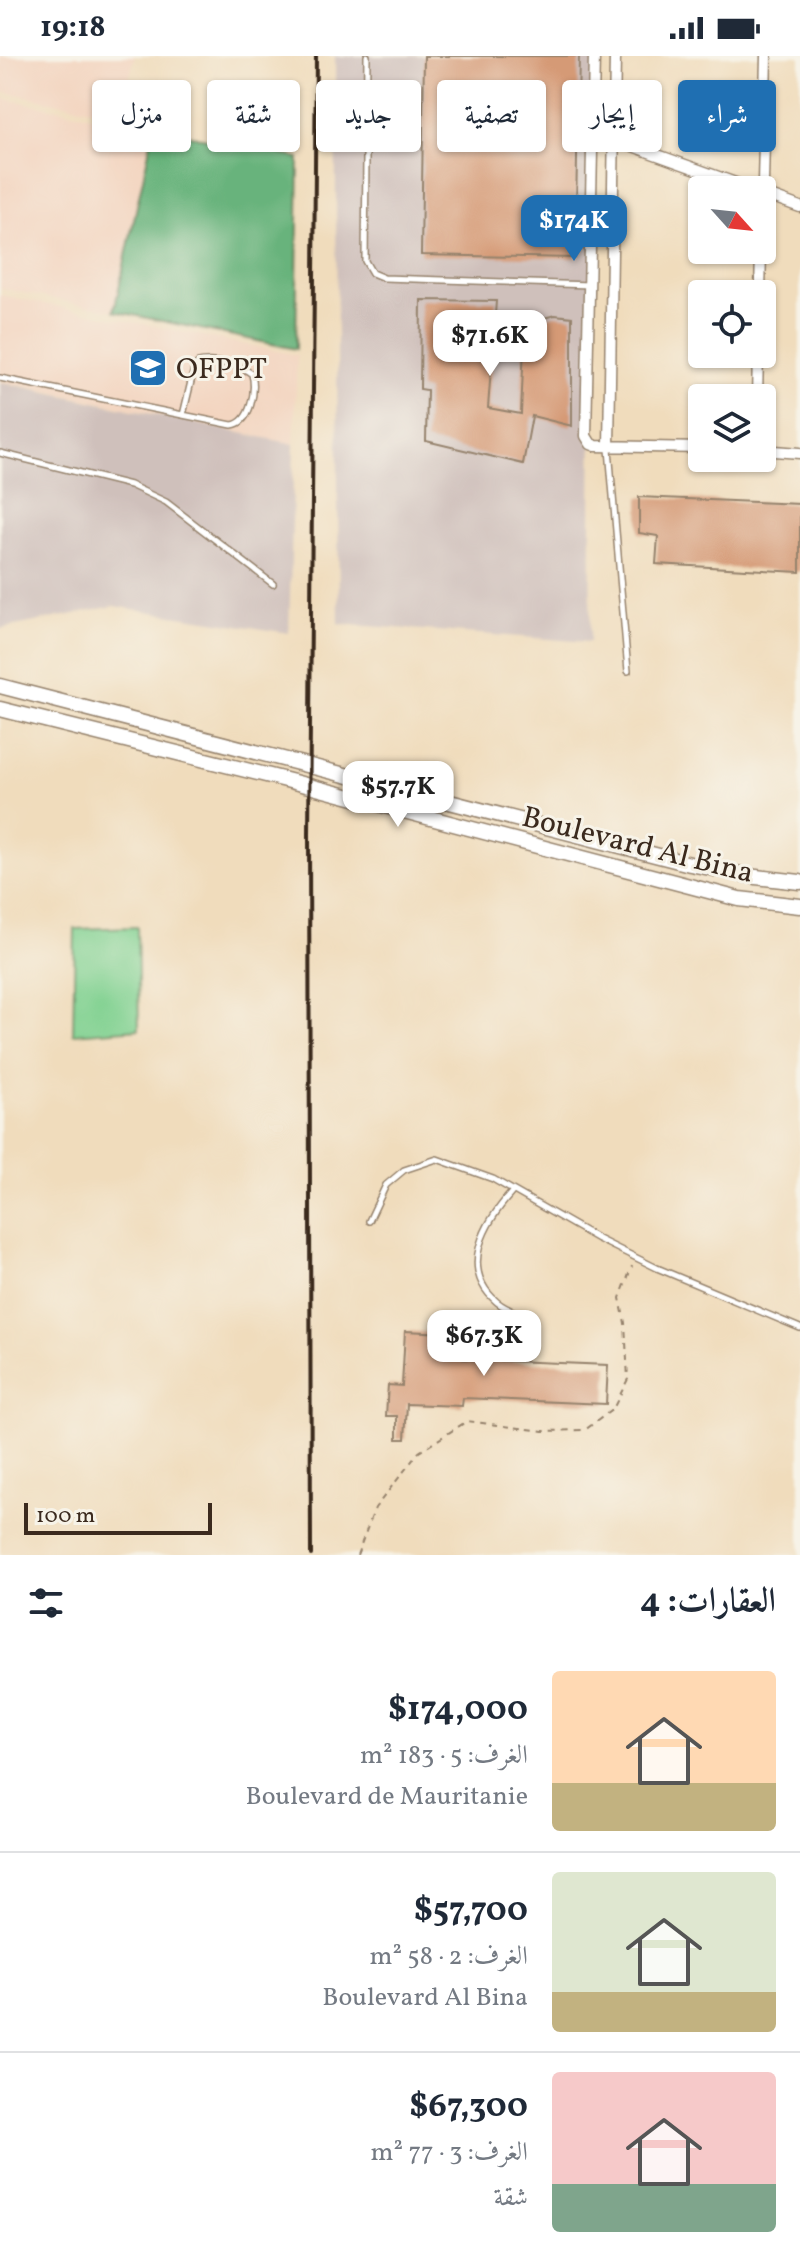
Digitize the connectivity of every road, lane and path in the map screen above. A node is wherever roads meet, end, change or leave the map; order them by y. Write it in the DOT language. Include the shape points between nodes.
graph roads {
  1 [pos="367,56"];
  2 [pos="594,56"];
  3 [pos="615,56"];
  4 [pos="766,56"];
  5 [pos="614,80"];
  6 [pos="613,152"];
  7 [pos="649,152"];
  8 [pos="716,176"];
  9 [pos="762,176"];
  10 [pos="776,198"];
  11 [pos="800,207"];
  12 [pos="590,285"];
  13 [pos="0,378"];
  14 [pos="183,415"];
  15 [pos="609,447"];
  16 [pos="688,448"];
  17 [pos="776,451"];
  18 [pos="0,453"];
  19 [pos="800,453"];
  20 [pos="273,584"];
  21 [pos="628,671"];
  22 [pos="0,686"];
  23 [pos="0,709"];
  24 [pos="800,882"];
  25 [pos="800,906"];
  26 [pos="513,1191"];
  27 [pos="369,1221"];
  28 [pos="635,1257"];
  29 [pos="519,1314"];
  30 [pos="800,1328"];
  31 [pos="357,1555"];
  1 -- 12 [label="lane" via="365,261 372,273 384,278"];
  2 -- 12 [label="street"];
  3 -- 5 [label="street"];
  4 -- 9 [label="street"];
  6 -- 15 [label="street"];
  7 -- 8 [label="street"];
  10 -- 11 [label="street"];
  12 -- 15 [label="street" via="586,436 591,444"];
  13 -- 14 [label="lane"];
  14 -- 14 [label="lane" via="239,424 247,414 252,374 209,361 198,363"];
  15 -- 16 [label="street"];
  15 -- 21 [label="lane"];
  17 -- 19 [label="street"];
  18 -- 20 [label="lane" via="151,493"];
  22 -- 24 [label="main road, Boulevard Al Bina" via="690,864"];
  23 -- 25 [label="main road, Boulevard Al Bina" via="725,896"];
  26 -- 27 [label="lane" via="437,1159 404,1170 386,1185"];
  26 -- 28 [label="lane"];
  26 -- 29 [label="lane" via="493,1213 476,1258 482,1285 497,1303"];
  28 -- 30 [label="lane"];
  28 -- 31 [label="path" via="620,1298 628,1379 613,1409 585,1430 543,1431 467,1421 419,1452 375,1508"];
}
